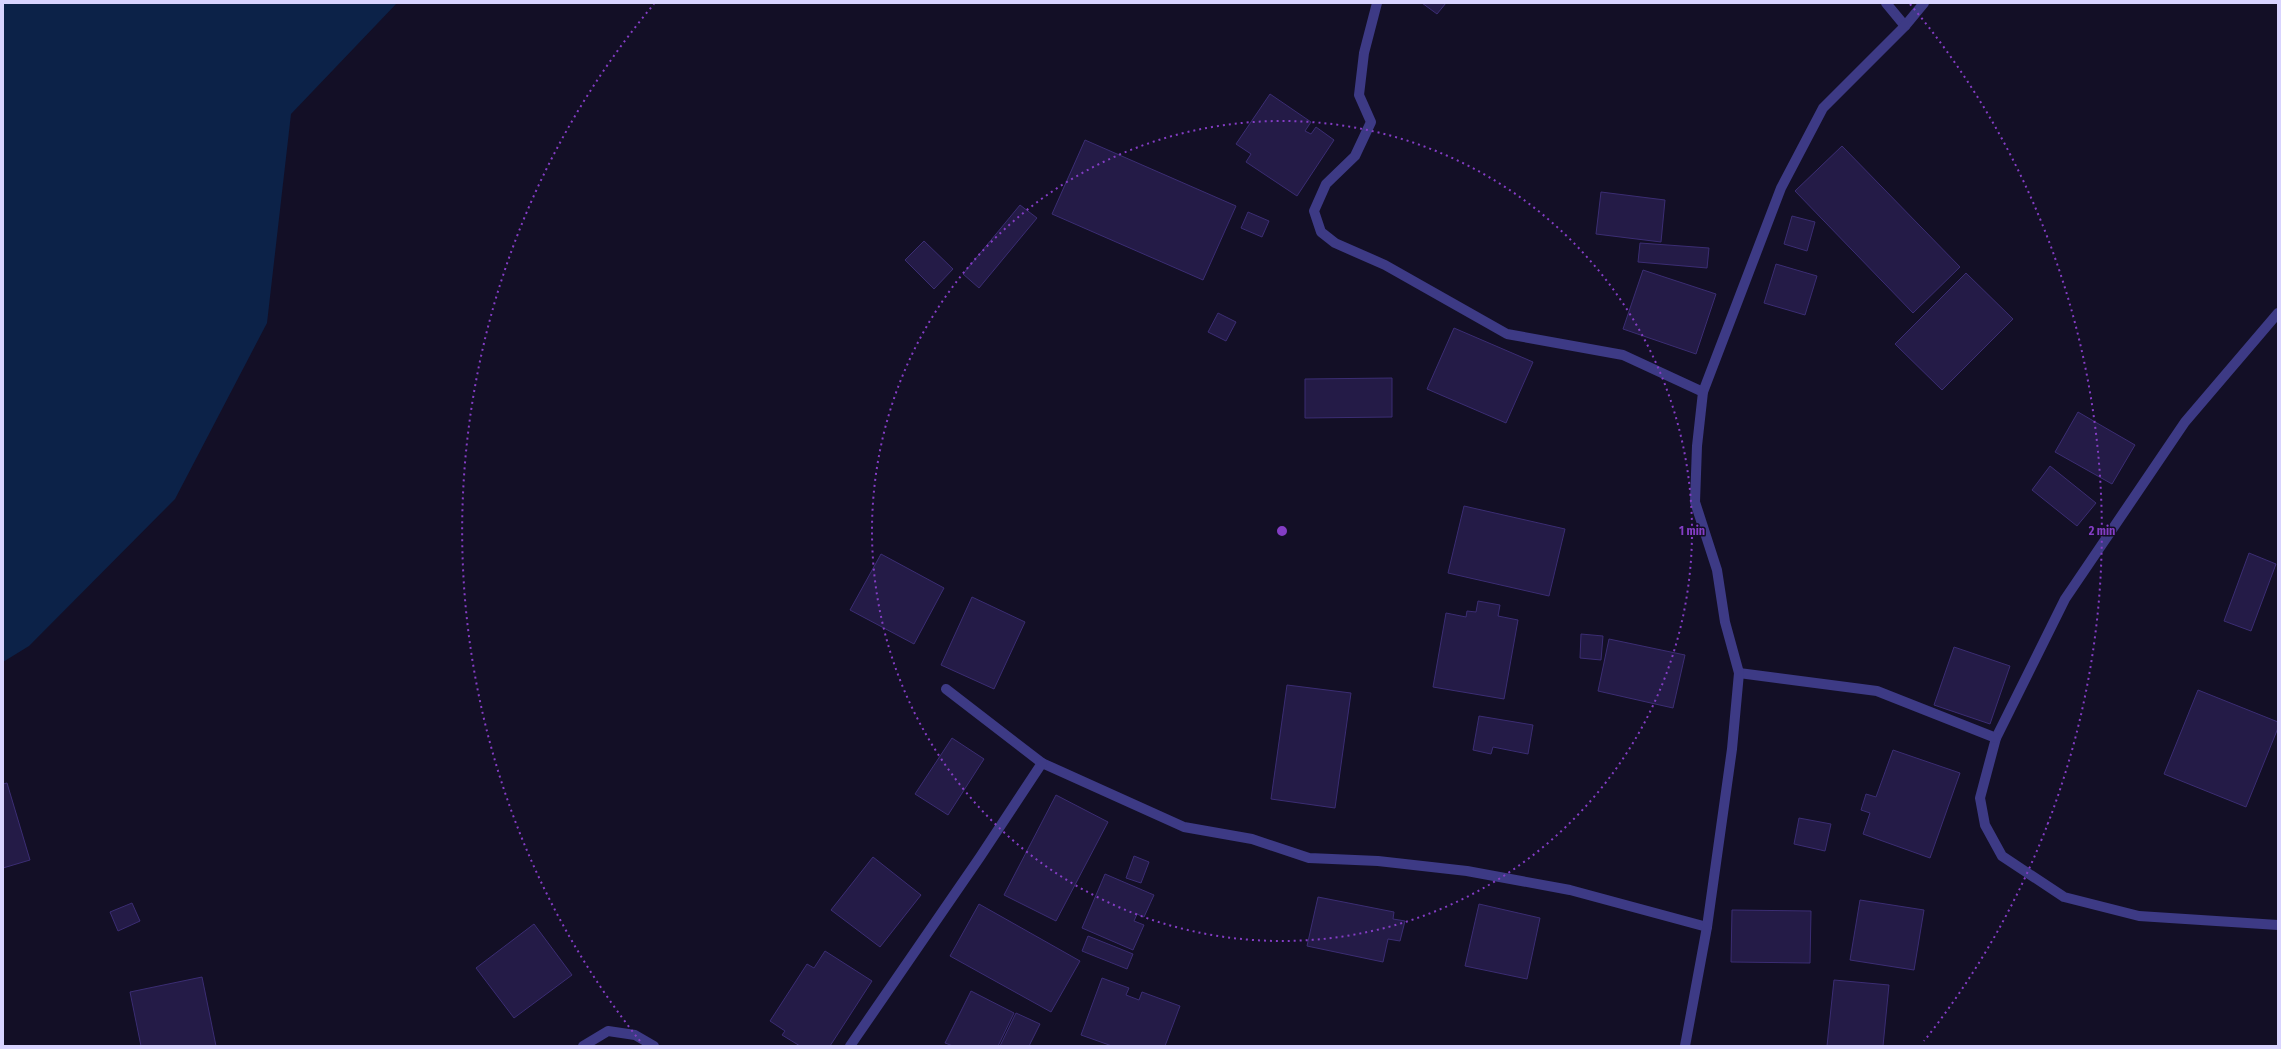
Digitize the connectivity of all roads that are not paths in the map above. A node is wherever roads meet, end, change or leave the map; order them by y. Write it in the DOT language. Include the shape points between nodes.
graph roads {
  1 [pos="1377,3"];
  2 [pos="1886,3"];
  3 [pos="1924,3"];
  4 [pos="1905,26"];
  5 [pos="2278,313"];
  6 [pos="1703,392"];
  7 [pos="1739,674"];
  8 [pos="946,689"];
  9 [pos="1996,738"];
  10 [pos="1042,763"];
  11 [pos="2278,926"];
  12 [pos="1708,927"];
  13 [pos="583,1046"];
  14 [pos="654,1046"];
  15 [pos="850,1046"];
  16 [pos="1685,1046"];
  1 -- 6 [label="street" via="1364,53 1359,96 1371,122 1355,156 1326,184 1314,211 1321,232 1335,243 1384,265 1507,334 1622,354"];
  2 -- 4 [label="street"];
  3 -- 4 [label="street"];
  4 -- 6 [label="street" via="1823,108 1781,188"];
  5 -- 9 [label="street" via="2185,422 2065,599"];
  6 -- 7 [label="street" via="1697,446 1696,502 1717,570 1725,622"];
  7 -- 9 [label="street" via="1877,691"];
  7 -- 12 [label="street" via="1732,750"];
  8 -- 10 [label="street"];
  9 -- 11 [label="street" via="1980,798 1985,825 2002,856 2064,897 2139,916"];
  10 -- 12 [label="street" via="1184,827 1252,839 1309,858 1378,861 1467,871 1570,890"];
  10 -- 15 [label="street" via="980,858"];
  12 -- 16 [label="street"];
  13 -- 14 [label="street" via="608,1031 635,1035"];
}
